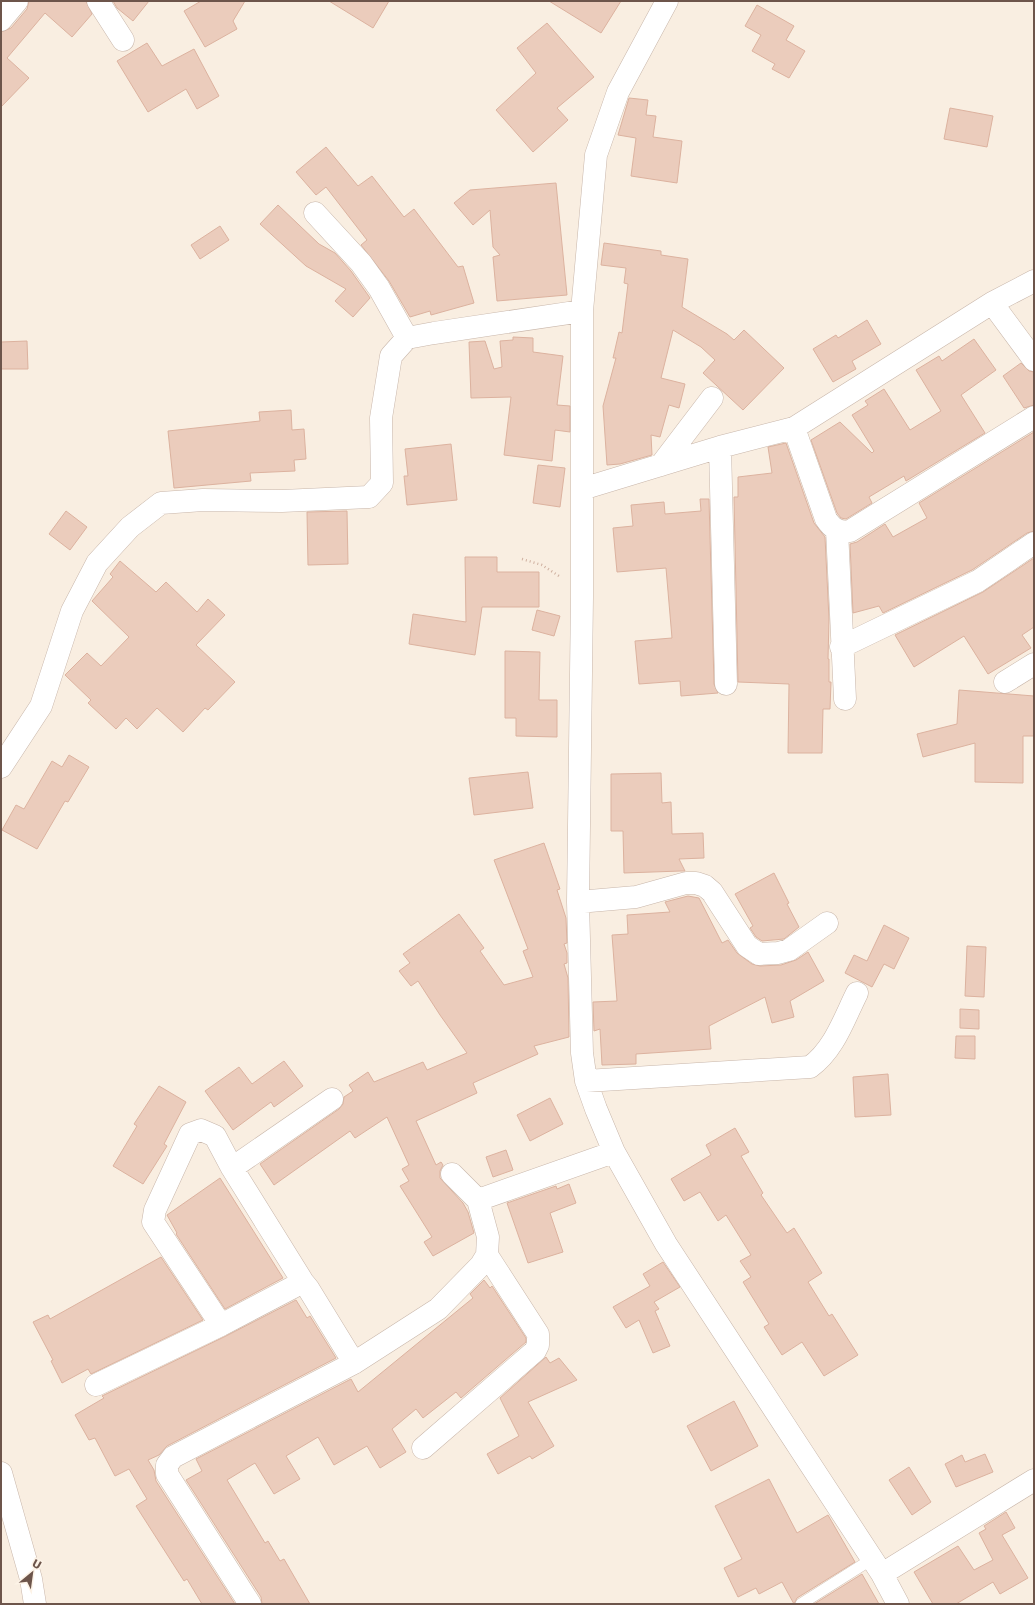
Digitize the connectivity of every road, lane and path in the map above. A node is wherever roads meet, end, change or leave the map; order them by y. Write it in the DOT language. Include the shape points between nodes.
graph roads {
  1 [pos="17,1"];
  2 [pos="98,1"];
  3 [pos="667,1"];
  4 [pos="1,20"];
  5 [pos="123,40"];
  6 [pos="315,213"];
  7 [pos="1034,281"];
  8 [pos="992,303"];
  9 [pos="582,311"];
  10 [pos="407,338"];
  11 [pos="1034,360"];
  12 [pos="712,398"];
  13 [pos="1034,417"];
  14 [pos="794,428"];
  15 [pos="720,447"];
  16 [pos="661,465"];
  17 [pos="582,489"];
  18 [pos="837,530"];
  19 [pos="1034,543"];
  20 [pos="522,559"];
  21 [pos="582,597"];
  22 [pos="841,647"];
  23 [pos="1034,664"];
  24 [pos="1005,682"];
  25 [pos="726,684"];
  26 [pos="845,699"];
  27 [pos="1,767"];
  28 [pos="578,902"];
  29 [pos="827,923"];
  30 [pos="857,993"];
  31 [pos="586,1081"];
  32 [pos="332,1099"];
  33 [pos="614,1152"];
  34 [pos="232,1168"];
  35 [pos="452,1174"];
  36 [pos="478,1200"];
  37 [pos="487,1255"];
  38 [pos="303,1282"];
  39 [pos="221,1325"];
  40 [pos="354,1363"];
  41 [pos="96,1385"];
  42 [pos="423,1448"];
  43 [pos="1,1473"];
  44 [pos="1034,1480"];
  45 [pos="877,1566"];
  46 [pos="35,1604"];
  47 [pos="250,1604"];
  48 [pos="801,1604"];
  49 [pos="898,1604"];
  1 -- 4 [label="street"];
  2 -- 5 [label="street"];
  3 -- 9 [label="street" via="618,92 596,155"];
  6 -- 10 [label="street" via="361,263 379,288"];
  7 -- 8 [label="street"];
  8 -- 11 [label="street"];
  8 -- 14 [label="street"];
  9 -- 10 [label="street"];
  9 -- 17 [label="street"];
  10 -- 27 [label="street" via="391,356 381,418 382,483 369,497 161,503 130,527 96,563 72,612 41,706"];
  12 -- 16 [label="street"];
  13 -- 18 [label="street" via="850,532"];
  14 -- 15 [label="street"];
  14 -- 18 [label="street" via="826,519"];
  15 -- 16 [label="street"];
  15 -- 25 [label="street"];
  16 -- 17 [label="street"];
  17 -- 21 [label="street"];
  18 -- 22 [label="street"];
  19 -- 22 [label="street" via="978,581"];
  20 -- 21 [label="path" via="542,565 557,574"];
  21 -- 28 [label="street"];
  22 -- 26 [label="street"];
  23 -- 24 [label="street"];
  28 -- 29 [label="street" via="636,897 686,883 696,883 712,892 747,946 759,954 789,950"];
  28 -- 31 [label="street" via="582,1053"];
  30 -- 31 [label="street" via="831,1045 821,1059 810,1067"];
  31 -- 33 [label="street"];
  32 -- 34 [label="street"];
  33 -- 36 [label="street"];
  33 -- 45 [label="street" via="666,1244"];
  34 -- 38 [label="street"];
  34 -- 39 [label="street" via="214,1136 201,1130 190,1134 155,1210 153,1222"];
  35 -- 36 [label="street"];
  36 -- 37 [label="street" via="488,1237"];
  37 -- 40 [label="street" via="481,1265 438,1309"];
  37 -- 42 [label="street" via="538,1334 538,1345 535,1351"];
  38 -- 39 [label="street"];
  38 -- 40 [label="street"];
  39 -- 41 [label="street"];
  40 -- 47 [label="street" via="173,1457 167,1465 167,1474"];
  43 -- 46 [label="street" via="31,1579"];
  44 -- 45 [label="street"];
  45 -- 48 [label="lane"];
  45 -- 49 [label="street"];
}
